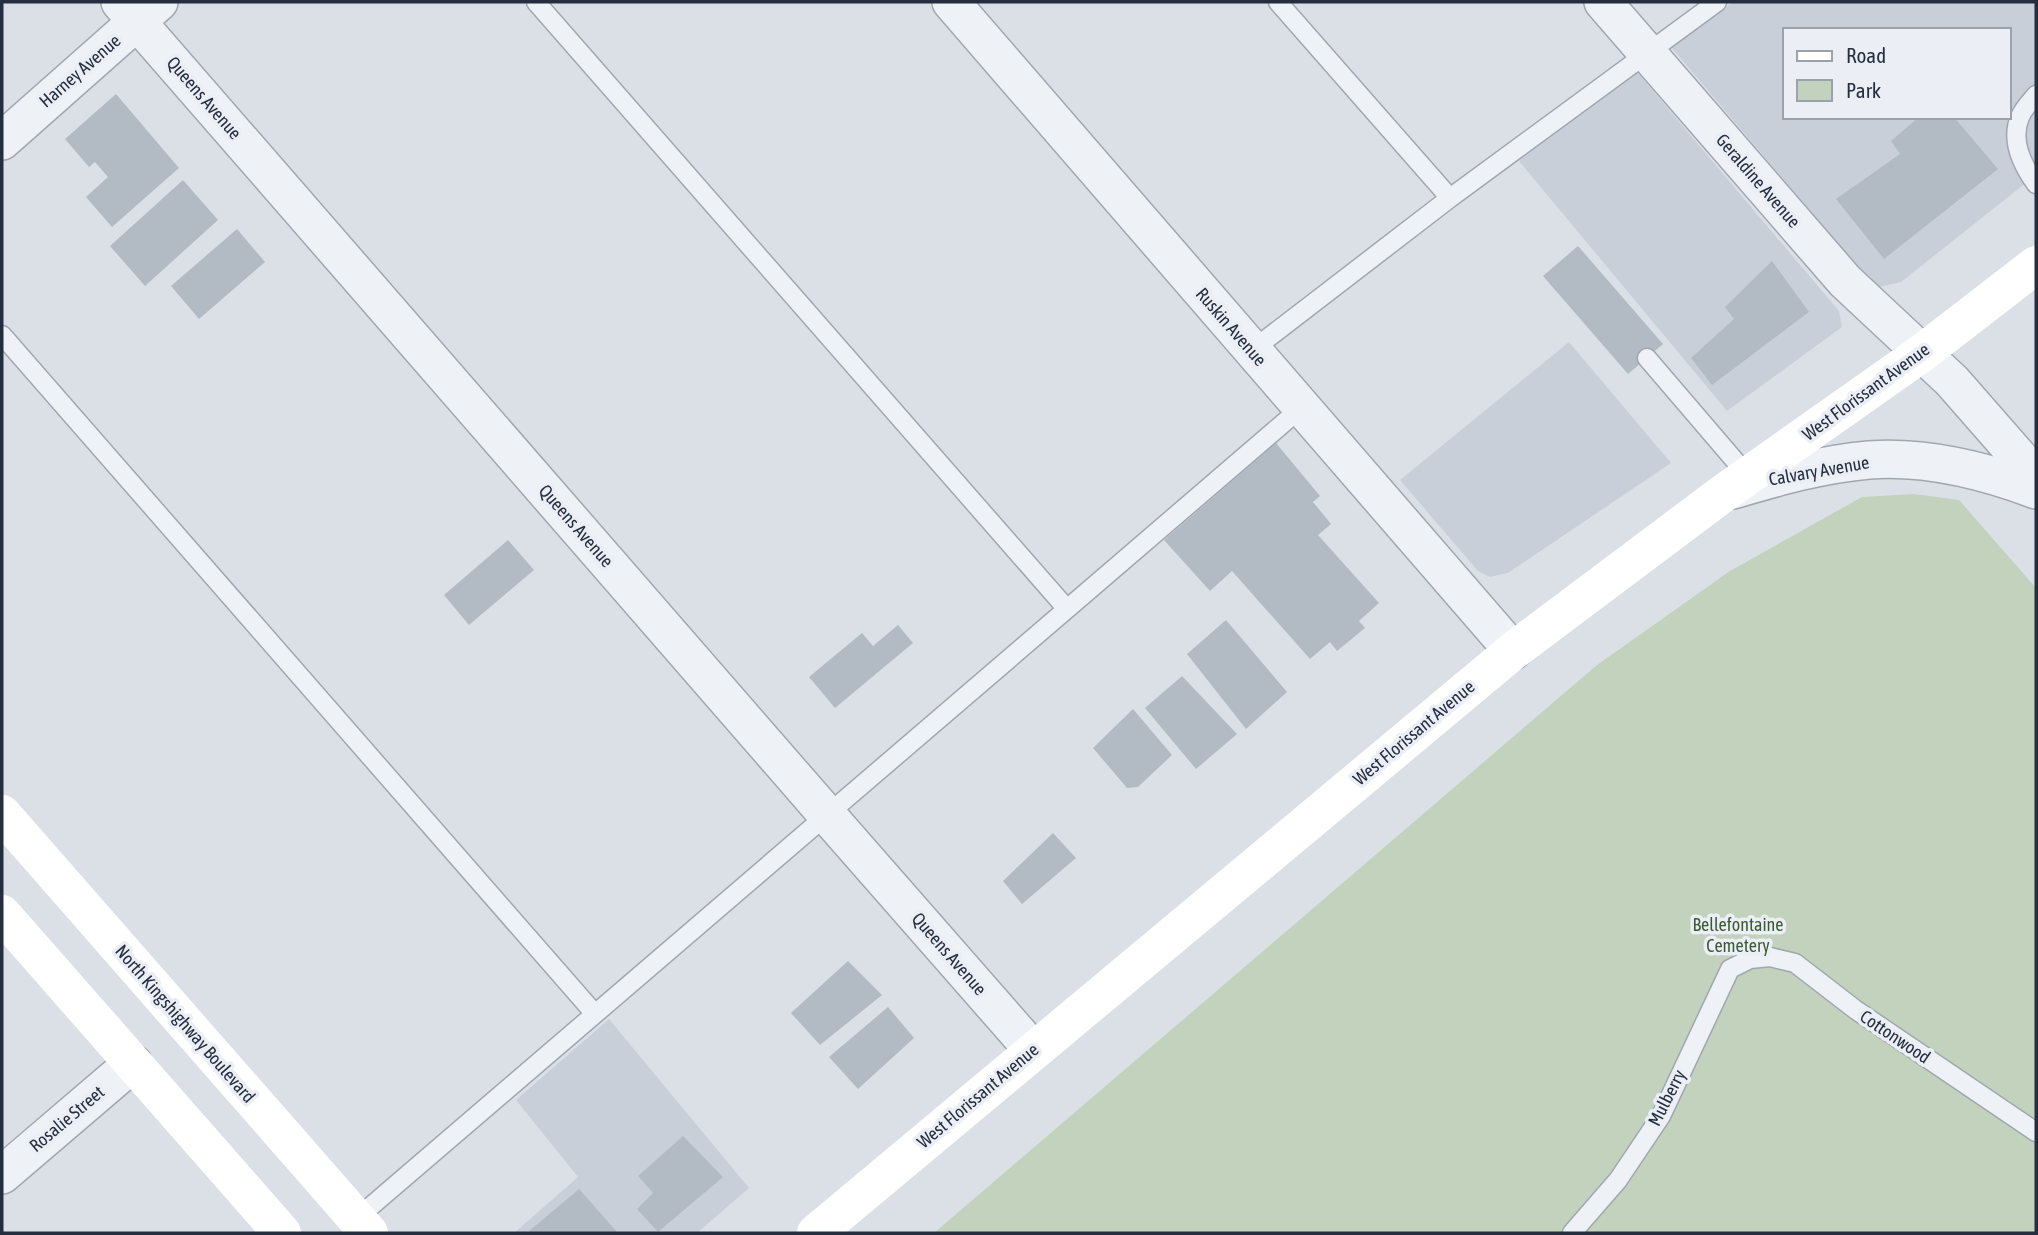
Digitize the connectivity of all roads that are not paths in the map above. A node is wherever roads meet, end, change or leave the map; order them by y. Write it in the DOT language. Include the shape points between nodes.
graph roads {
  1 [pos="536,2"];
  2 [pos="951,2"];
  3 [pos="1278,2"];
  4 [pos="1603,2"];
  5 [pos="1717,2"];
  6 [pos="139,8"];
  7 [pos="1648,54"];
  8 [pos="2036,95"];
  9 [pos="2,141"];
  10 [pos="2036,184"];
  11 [pos="1450,198"];
  12 [pos="2036,265"];
  13 [pos="2,335"];
  14 [pos="1251,351"];
  15 [pos="1922,352"];
  16 [pos="1647,358"];
  17 [pos="1301,408"];
  18 [pos="2036,477"];
  19 [pos="1736,484"];
  20 [pos="2036,490"];
  21 [pos="1068,609"];
  22 [pos="1513,651"];
  23 [pos="2,814"];
  24 [pos="828,816"];
  25 [pos="2,914"];
  26 [pos="1750,959"];
  27 [pos="595,1014"];
  28 [pos="1033,1050"];
  29 [pos="133,1063"];
  30 [pos="2036,1132"];
  31 [pos="2,1175"];
  32 [pos="362,1226"];
  33 [pos="282,1233"];
  34 [pos="816,1233"];
  35 [pos="1572,1233"];
  1 -- 21 [label="lane"];
  2 -- 14 [label="street, Ruskin Avenue"];
  3 -- 11 [label="lane"];
  4 -- 7 [label="street, Geraldine Avenue"];
  5 -- 7 [label="lane"];
  6 -- 9 [label="street, Harney Avenue"];
  6 -- 24 [label="street, Queens Avenue"];
  7 -- 11 [label="lane"];
  7 -- 15 [label="street, Geraldine Avenue" via="1844,281"];
  8 -- 10 [label="lane" via="2020,117 2016,139 2024,167"];
  11 -- 14 [label="lane"];
  12 -- 15 [label="main road, West Florissant Avenue"];
  13 -- 27 [label="lane"];
  14 -- 17 [label="street, Ruskin Avenue"];
  15 -- 18 [label="street"];
  15 -- 19 [label="main road, West Florissant Avenue"];
  16 -- 19 [label="lane"];
  17 -- 21 [label="lane"];
  17 -- 22 [label="street, Ruskin Avenue"];
  19 -- 20 [label="street, Calvary Avenue" via="1829,465 1906,460 1980,471"];
  19 -- 22 [label="main road, West Florissant Avenue"];
  21 -- 24 [label="lane"];
  22 -- 28 [label="main road, West Florissant Avenue"];
  23 -- 32 [label="main road, North Kingshighway Boulevard"];
  24 -- 27 [label="lane"];
  24 -- 28 [label="street, Queens Avenue"];
  25 -- 29 [label="main road"];
  26 -- 30 [label="lane, Cottonwood" via="1770,957 1795,963"];
  26 -- 35 [label="lane, Mulberry" via="1730,969 1661,1116 1618,1181"];
  27 -- 32 [label="lane"];
  28 -- 34 [label="main road, West Florissant Avenue"];
  29 -- 31 [label="street, Rosalie Street"];
  29 -- 33 [label="main road"];
}
